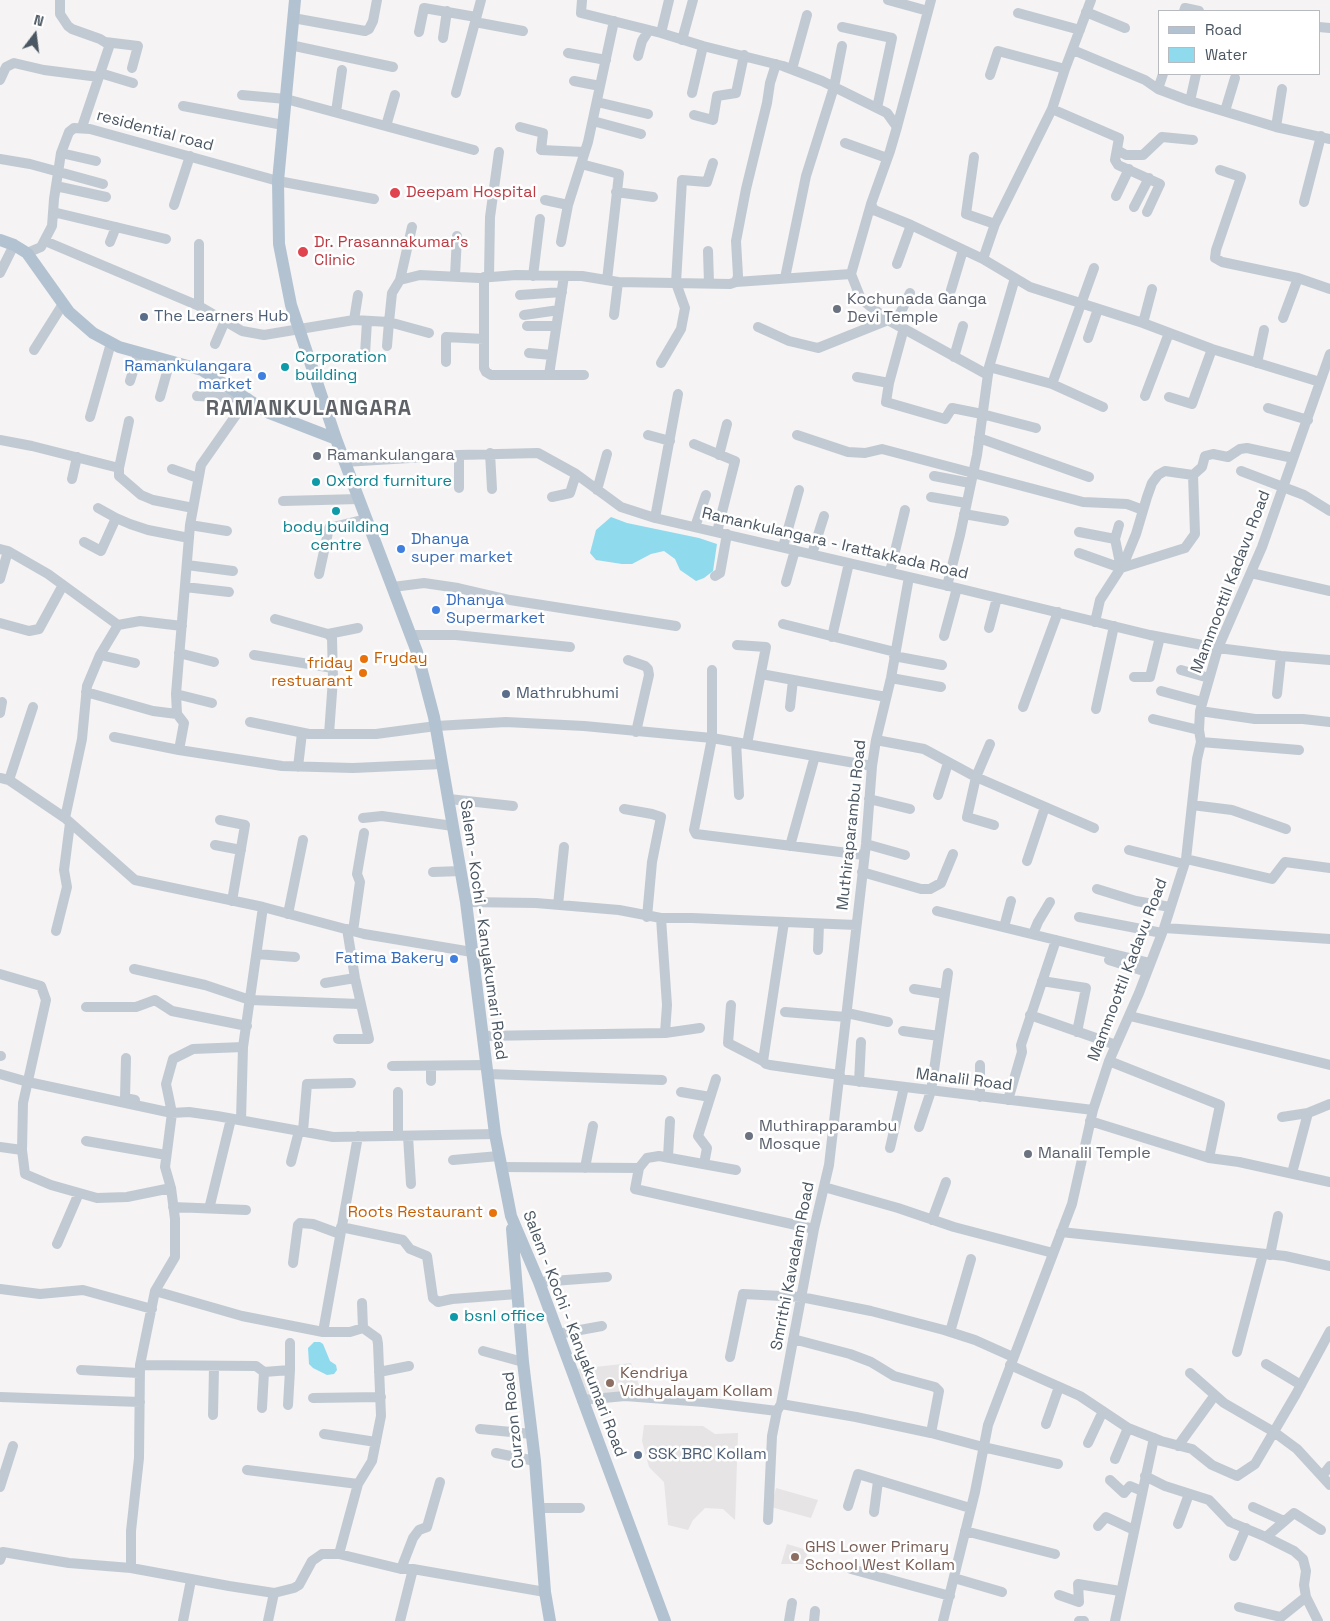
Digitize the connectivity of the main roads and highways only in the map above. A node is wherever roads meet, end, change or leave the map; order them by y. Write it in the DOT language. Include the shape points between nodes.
graph roads {
  1 [pos="295,0"];
  2 [pos="0,240"];
  3 [pos="336,439"];
  4 [pos="511,1216"];
  5 [pos="550,1621"];
  6 [pos="665,1621"];
  1 -- 3 [label="main road, Salem - Kochi - Kanyakumari Road" via="278,181 279,244 291,306"];
  2 -- 3 [label="main road" via="27,253 69,312 93,333 119,346 202,370 269,412"];
  3 -- 4 [label="main road, Salem - Kochi - Kanyakumari Road" via="417,652 436,726 466,902 495,1134"];
  4 -- 5 [label="main road, Curzon Road"];
  4 -- 6 [label="main road, Salem - Kochi - Kanyakumari Road" via="539,1282"];
}
